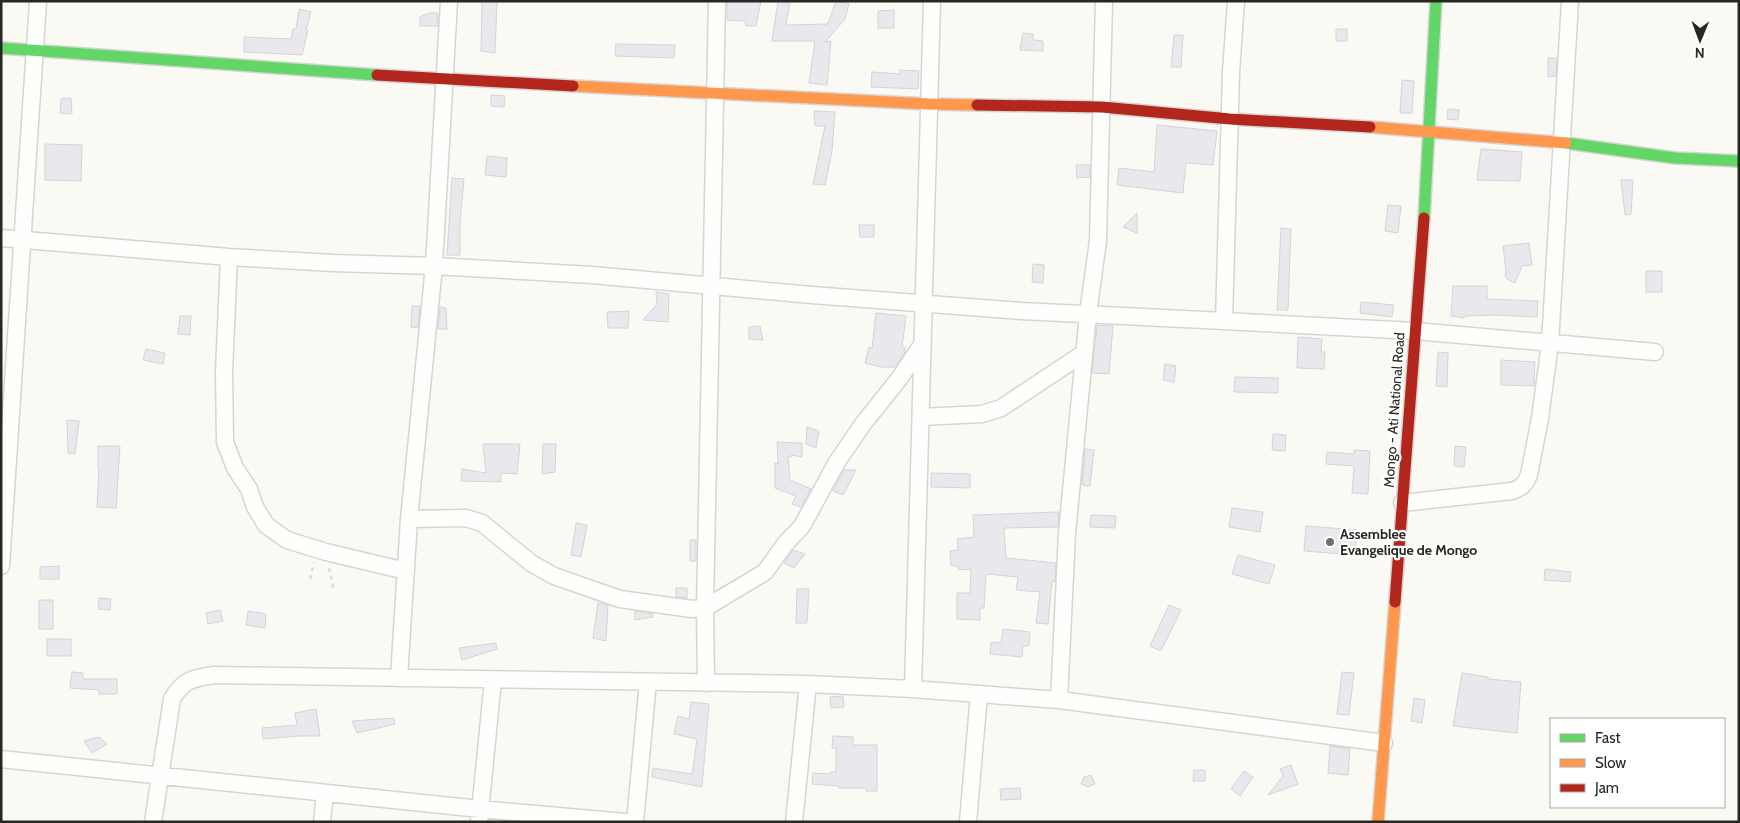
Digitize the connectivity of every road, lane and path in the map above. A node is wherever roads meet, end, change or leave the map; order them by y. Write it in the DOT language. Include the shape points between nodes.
graph roads {
  1 [pos="38,1"];
  2 [pos="449,1"];
  3 [pos="717,1"];
  4 [pos="932,1"];
  5 [pos="1104,1"];
  6 [pos="1236,1"];
  7 [pos="1436,1"];
  8 [pos="1570,1"];
  9 [pos="1,48"];
  10 [pos="35,50"];
  11 [pos="446,80"];
  12 [pos="715,94"];
  13 [pos="929,104"];
  14 [pos="1102,107"];
  15 [pos="1230,119"];
  16 [pos="1429,131"];
  17 [pos="1562,142"];
  18 [pos="1739,161"];
  19 [pos="1,238"];
  20 [pos="24,240"];
  21 [pos="229,257"];
  22 [pos="434,266"];
  23 [pos="711,286"];
  24 [pos="925,304"];
  25 [pos="1088,314"];
  26 [pos="1224,321"];
  27 [pos="1415,331"];
  28 [pos="923,343"];
  29 [pos="1550,344"];
  30 [pos="1655,352"];
  31 [pos="1084,353"];
  32 [pos="6,414"];
  33 [pos="921,417"];
  34 [pos="1402,502"];
  35 [pos="409,520"];
  36 [pos="326,552"];
  37 [pos="1,566"];
  38 [pos="406,571"];
  39 [pos="334,591"];
  40 [pos="705,608"];
  41 [pos="399,678"];
  42 [pos="494,680"];
  43 [pos="648,682"];
  44 [pos="706,683"];
  45 [pos="808,684"];
  46 [pos="913,689"];
  47 [pos="979,694"];
  48 [pos="1059,700"];
  49 [pos="1384,743"];
  50 [pos="1,759"];
  51 [pos="159,776"];
  52 [pos="325,793"];
  53 [pos="480,815"];
  54 [pos="153,822"];
  55 [pos="322,822"];
  56 [pos="626,822"];
  57 [pos="635,822"];
  58 [pos="794,822"];
  59 [pos="968,822"];
  60 [pos="1378,822"];
  1 -- 10 [label="street"];
  2 -- 11 [label="street"];
  3 -- 12 [label="street"];
  4 -- 13 [label="street"];
  5 -- 14 [label="street"];
  6 -- 15 [label="street"];
  7 -- 16 [label="street, Mongo - Ati National Road"];
  8 -- 17 [label="street"];
  9 -- 10 [label="street"];
  10 -- 11 [label="street"];
  10 -- 20 [label="street"];
  11 -- 12 [label="street"];
  11 -- 22 [label="street"];
  12 -- 13 [label="street"];
  12 -- 23 [label="street"];
  13 -- 14 [label="street"];
  13 -- 24 [label="street"];
  14 -- 15 [label="street"];
  14 -- 25 [label="street" via="1098,241"];
  15 -- 16 [label="street"];
  15 -- 26 [label="street"];
  16 -- 17 [label="street"];
  16 -- 27 [label="street, Mongo - Ati National Road"];
  17 -- 18 [label="street" via="1675,158"];
  17 -- 29 [label="street"];
  19 -- 20 [label="street"];
  20 -- 21 [label="street"];
  20 -- 32 [label="street"];
  21 -- 22 [label="street"];
  21 -- 36 [label="street" via="224,372 225,442 232,462 266,525 287,540"];
  22 -- 23 [label="street"];
  22 -- 35 [label="street"];
  23 -- 24 [label="street"];
  23 -- 40 [label="street"];
  24 -- 25 [label="street"];
  24 -- 28 [label="street"];
  25 -- 26 [label="street"];
  25 -- 31 [label="street"];
  26 -- 27 [label="street"];
  27 -- 29 [label="street"];
  27 -- 34 [label="street, Mongo - Ati National Road"];
  28 -- 33 [label="street"];
  28 -- 40 [label="street" via="837,462 802,526 765,572"];
  29 -- 30 [label="street"];
  29 -- 34 [label="street" via="1529,476 1520,489"];
  31 -- 33 [label="street" via="1001,408 982,414"];
  31 -- 48 [label="street" via="1067,533"];
  32 -- 37 [label="street"];
  33 -- 46 [label="street"];
  34 -- 49 [label="street, Mongo - Ati National Road"];
  35 -- 38 [label="street"];
  35 -- 40 [label="street" via="475,520 531,563 554,576 620,599"];
  36 -- 38 [label="street"];
  36 -- 39 [label="path"];
  38 -- 41 [label="street"];
  40 -- 44 [label="street"];
  41 -- 42 [label="street"];
  41 -- 51 [label="street" via="198,677 186,682 172,699"];
  42 -- 43 [label="street"];
  42 -- 53 [label="street"];
  43 -- 44 [label="street"];
  43 -- 57 [label="street"];
  44 -- 45 [label="street"];
  45 -- 46 [label="street"];
  45 -- 58 [label="street"];
  46 -- 47 [label="street"];
  47 -- 48 [label="street"];
  47 -- 59 [label="street"];
  48 -- 49 [label="street"];
  49 -- 60 [label="street, Mongo - Ati National Road"];
  50 -- 51 [label="street"];
  51 -- 52 [label="street"];
  51 -- 54 [label="street"];
  52 -- 53 [label="street"];
  52 -- 55 [label="street"];
  53 -- 56 [label="street"];
}
